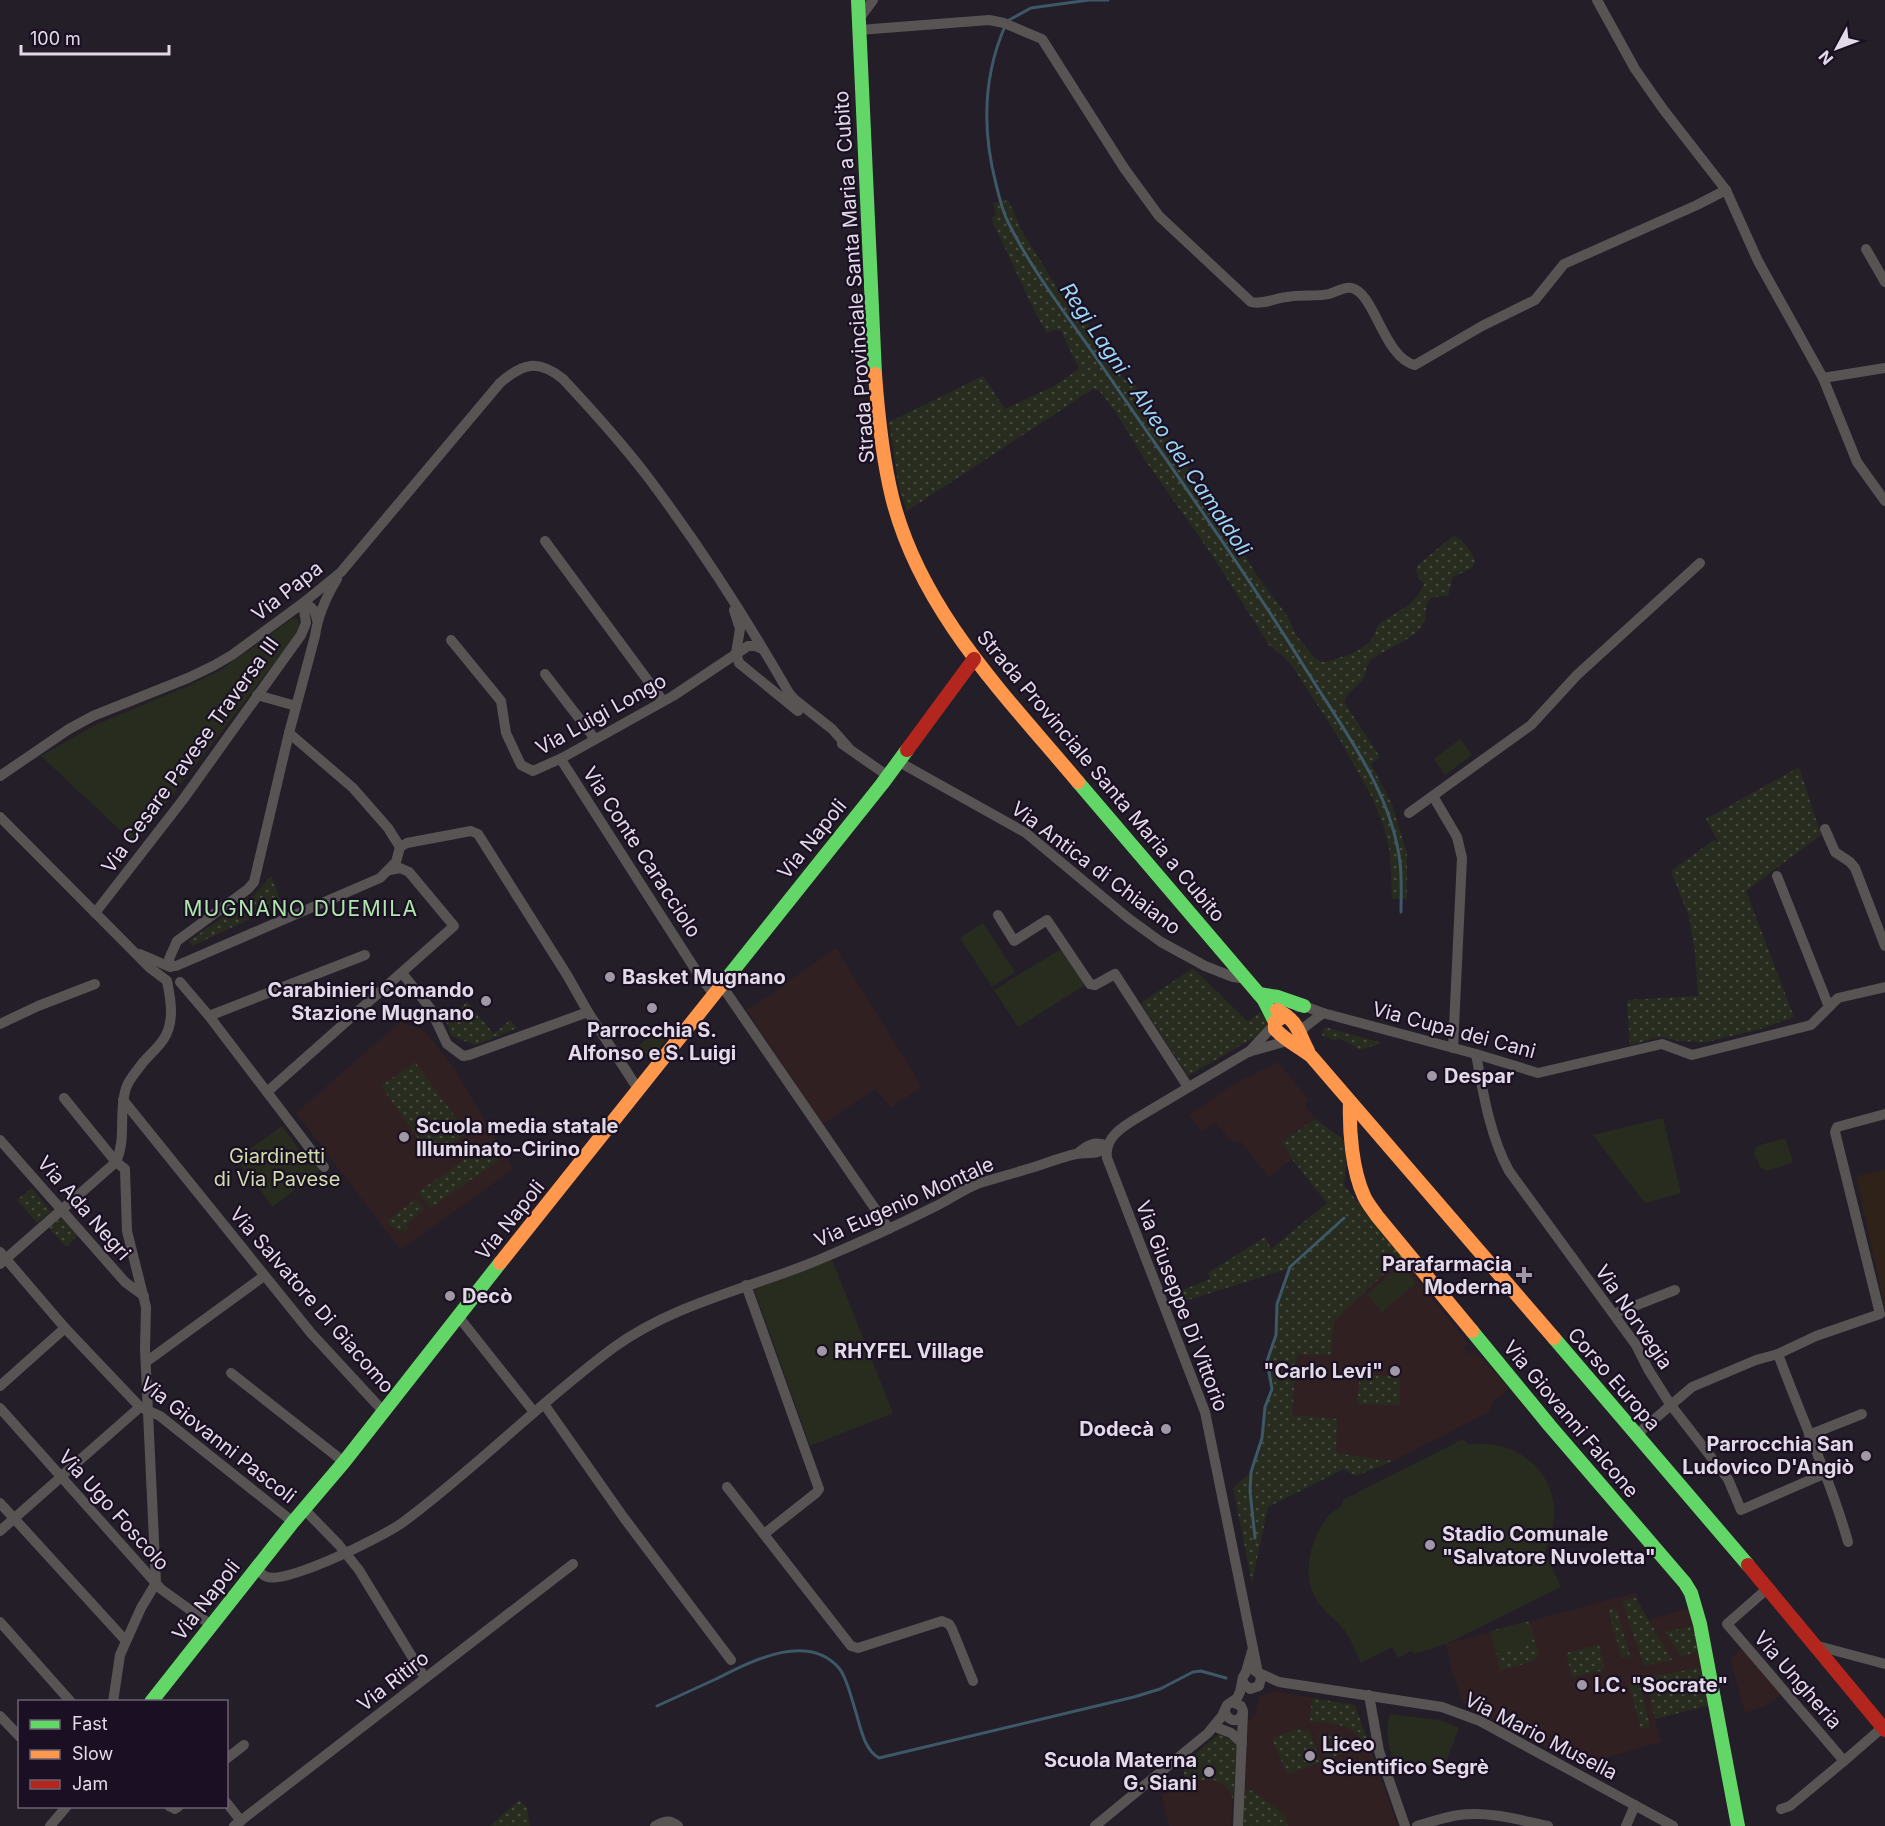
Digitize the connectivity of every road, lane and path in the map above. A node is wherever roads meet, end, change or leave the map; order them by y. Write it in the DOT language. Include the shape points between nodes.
graph roads {
  1 [pos="858,0"];
  2 [pos="873,0"];
  3 [pos="1597,0"];
  4 [pos="859,25"];
  5 [pos="1726,190"];
  6 [pos="1866,249"];
  7 [pos="1885,282"];
  8 [pos="1885,368"];
  9 [pos="1823,378"];
  10 [pos="1885,501"];
  11 [pos="545,541"];
  12 [pos="1700,563"];
  13 [pos="341,572"];
  14 [pos="726,589"];
  15 [pos="303,603"];
  16 [pos="317,621"];
  17 [pos="451,640"];
  18 [pos="762,649"];
  19 [pos="736,653"];
  20 [pos="974,659"];
  21 [pos="545,674"];
  22 [pos="782,681"];
  23 [pos="769,688"];
  24 [pos="257,695"];
  25 [pos="663,701"];
  26 [pos="296,706"];
  27 [pos="289,733"];
  28 [pos="595,739"];
  29 [pos="848,747"];
  30 [pos="562,758"];
  31 [pos="899,762"];
  32 [pos="0,776"];
  33 [pos="888,776"];
  34 [pos="1432,796"];
  35 [pos="1409,813"];
  36 [pos="0,817"];
  37 [pos="1825,829"];
  38 [pos="400,847"];
  39 [pos="390,870"];
  40 [pos="1778,876"];
  41 [pos="95,914"];
  42 [pos="998,915"];
  43 [pos="1885,946"];
  44 [pos="136,953"];
  45 [pos="364,955"];
  46 [pos="172,967"];
  47 [pos="402,973"];
  48 [pos="1243,976"];
  49 [pos="167,981"];
  50 [pos="180,982"];
  51 [pos="94,984"];
  52 [pos="1885,987"];
  53 [pos="718,990"];
  54 [pos="1261,997"];
  55 [pos="1304,1006"];
  56 [pos="1829,1007"];
  57 [pos="588,1012"];
  58 [pos="1323,1013"];
  59 [pos="209,1016"];
  60 [pos="1280,1019"];
  61 [pos="0,1024"];
  62 [pos="1292,1038"];
  63 [pos="1453,1048"];
  64 [pos="1248,1052"];
  65 [pos="1476,1054"];
  66 [pos="1188,1087"];
  67 [pos="638,1089"];
  68 [pos="267,1092"];
  69 [pos="64,1098"];
  70 [pos="123,1100"];
  71 [pos="1350,1102"];
  72 [pos="1885,1114"];
  73 [pos="1381,1138"];
  74 [pos="0,1140"];
  75 [pos="1107,1146"];
  76 [pos="116,1162"];
  77 [pos="1356,1163"];
  78 [pos="324,1167"];
  79 [pos="61,1210"];
  80 [pos="889,1229"];
  81 [pos="2,1259"];
  82 [pos="264,1276"];
  83 [pos="746,1285"];
  84 [pos="1675,1290"];
  85 [pos="144,1296"];
  86 [pos="1614,1314"];
  87 [pos="458,1316"];
  88 [pos="65,1328"];
  89 [pos="1778,1354"];
  90 [pos="146,1362"];
  91 [pos="231,1373"];
  92 [pos="0,1386"];
  93 [pos="544,1404"];
  94 [pos="1670,1404"];
  95 [pos="0,1408"];
  96 [pos="144,1409"];
  97 [pos="383,1411"];
  98 [pos="534,1412"];
  99 [pos="1862,1414"];
  100 [pos="1636,1435"];
  101 [pos="1809,1435"];
  102 [pos="344,1462"];
  103 [pos="1826,1473"];
  104 [pos="63,1475"];
  105 [pos="727,1487"];
  106 [pos="0,1503"];
  107 [pos="304,1509"];
  108 [pos="14,1518"];
  109 [pos="293,1522"];
  110 [pos="0,1531"];
  111 [pos="764,1534"];
  112 [pos="1848,1542"];
  113 [pos="345,1553"];
  114 [pos="573,1564"];
  115 [pos="256,1568"];
  116 [pos="156,1583"];
  117 [pos="1767,1589"];
  118 [pos="0,1622"];
  119 [pos="211,1625"];
  120 [pos="126,1641"];
  121 [pos="1813,1645"];
  122 [pos="1253,1648"];
  123 [pos="731,1660"];
  124 [pos="1885,1664"];
  125 [pos="1259,1673"];
  126 [pos="1245,1677"];
  127 [pos="425,1678"];
  128 [pos="973,1681"];
  129 [pos="1279,1682"];
  130 [pos="1257,1687"];
  131 [pos="1369,1695"];
  132 [pos="70,1700"];
  133 [pos="112,1700"];
  134 [pos="152,1700"];
  135 [pos="1243,1712"];
  136 [pos="1230,1713"];
  137 [pos="0,1716"];
  138 [pos="1884,1729"];
  139 [pos="1213,1730"];
  140 [pos="18,1735"];
  141 [pos="1242,1740"];
  142 [pos="244,1745"];
  143 [pos="228,1758"];
  144 [pos="1844,1761"];
  145 [pos="1635,1805"];
  146 [pos="228,1806"];
  147 [pos="65,1808"];
  148 [pos="1781,1809"];
  149 [pos="1737,1820"];
  150 [pos="238,1823"];
  151 [pos="50,1826"];
  152 [pos="655,1826"];
  153 [pos="678,1826"];
  154 [pos="1095,1826"];
  155 [pos="1238,1826"];
  156 [pos="1405,1826"];
  157 [pos="1417,1826"];
  158 [pos="1548,1826"];
  159 [pos="1626,1826"];
  160 [pos="1673,1826"];
  1 -- 4 [label="main road, Strada Provinciale Santa Maria a Cubito"];
  2 -- 4 [label="street"];
  3 -- 5 [label="street" via="1635,69"];
  4 -- 5 [label="street" via="989,20 1042,39 1159,216 1251,302 1352,288 1367,303 1397,355 1406,363 1415,364 1535,300 1564,264"];
  4 -- 20 [label="main road, Strada Provinciale Santa Maria a Cubito" via="876,382 884,462 910,548"];
  5 -- 9 [label="street" via="1758,261"];
  6 -- 7 [label="street"];
  8 -- 9 [label="street"];
  9 -- 10 [label="street" via="1857,462"];
  11 -- 25 [label="street"];
  12 -- 34 [label="street" via="1577,675 1531,725"];
  13 -- 14 [label="street, Via Papa" via="500,383 517,369 540,365 563,379 633,459"];
  13 -- 15 [label="street, Via Papa"];
  13 -- 16 [label="street"];
  14 -- 18 [label="street"];
  14 -- 19 [label="street" via="740,629"];
  15 -- 16 [label="street" via="312,606"];
  15 -- 24 [label="street, Via Cesare Pavese Traversa III" via="305,628"];
  15 -- 32 [label="street, Via Papa" via="213,666 93,716"];
  16 -- 26 [label="street"];
  17 -- 30 [label="street, Via Luigi Longo" via="501,701 506,734 522,765 532,771"];
  18 -- 19 [label="street, Via Luigi Longo" via="748,646"];
  18 -- 22 [label="street"];
  19 -- 23 [label="street" via="739,663"];
  19 -- 25 [label="street, Via Luigi Longo"];
  20 -- 31 [label="main road, Via Napoli"];
  20 -- 48 [label="main road, Strada Provinciale Santa Maria a Cubito"];
  21 -- 28 [label="street"];
  22 -- 23 [label="street"];
  22 -- 29 [label="street" via="794,699"];
  23 -- 29 [label="street"];
  24 -- 26 [label="street"];
  24 -- 41 [label="street, Via Cesare Pavese Traversa III"];
  25 -- 28 [label="street, Via Luigi Longo"];
  26 -- 27 [label="street"];
  27 -- 38 [label="street" via="353,788"];
  27 -- 46 [label="street" via="254,882 177,941 169,959"];
  28 -- 30 [label="street, Via Luigi Longo"];
  29 -- 33 [label="street"];
  30 -- 53 [label="street, Via Conte Caracciolo" via="695,969"];
  31 -- 33 [label="main road, Via Napoli"];
  31 -- 48 [label="street, Via Antica di Chiaiano" via="1026,833 1161,942 1224,974"];
  33 -- 53 [label="main road, Via Napoli"];
  34 -- 35 [label="street"];
  34 -- 63 [label="street" via="1457,837 1462,858"];
  36 -- 41 [label="street"];
  37 -- 43 [label="street" via="1835,852 1855,868"];
  38 -- 39 [label="street"];
  38 -- 57 [label="street" via="471,831 478,834"];
  39 -- 46 [label="street" via="380,878"];
  39 -- 47 [label="street" via="400,868 409,872 454,925"];
  40 -- 56 [label="street"];
  41 -- 44 [label="street"];
  42 -- 66 [label="street" via="1014,941 1047,920 1090,984 1115,974"];
  44 -- 46 [label="street"];
  44 -- 49 [label="street"];
  45 -- 59 [label="street"];
  46 -- 49 [label="street" via="165,973"];
  46 -- 50 [label="street" via="182,972"];
  47 -- 57 [label="street" via="429,1008 447,1044 463,1056"];
  47 -- 68 [label="street"];
  48 -- 54 [label="main road, Strada Provinciale Santa Maria a Cubito"];
  49 -- 50 [label="street"];
  49 -- 70 [label="street" via="171,1019 168,1032 132,1077"];
  50 -- 59 [label="street"];
  51 -- 61 [label="street"];
  52 -- 56 [label="street, Via Cupa dei Cani" via="1838,998"];
  53 -- 67 [label="main road, Via Napoli"];
  53 -- 80 [label="street, Via Conte Caracciolo"];
  54 -- 55 [label="main road" via="1278,997"];
  54 -- 60 [label="main road, Strada Provinciale Santa Maria a Cubito"];
  55 -- 58 [label="street, Via Cupa dei Cani"];
  55 -- 60 [label="street"];
  56 -- 65 [label="street, Via Cupa dei Cani" via="1810,1025 1692,1055 1662,1044 1538,1073"];
  57 -- 67 [label="street"];
  58 -- 62 [label="street"];
  58 -- 63 [label="street, Via Cupa dei Cani"];
  59 -- 68 [label="street"];
  60 -- 62 [label="main road" via="1279,1034"];
  60 -- 62 [label="main road" via="1295,1022"];
  60 -- 64 [label="street"];
  62 -- 64 [label="street"];
  62 -- 71 [label="main road, Corso Europa"];
  63 -- 65 [label="street, Via Cupa dei Cani"];
  64 -- 66 [label="street"];
  65 -- 86 [label="street, Via Norvegia" via="1501,1156"];
  66 -- 75 [label="street" via="1122,1128"];
  67 -- 87 [label="main road, Via Napoli"];
  68 -- 78 [label="street"];
  69 -- 76 [label="street"];
  70 -- 76 [label="street" via="123,1134"];
  70 -- 82 [label="street, Via Salvatore Di Giacomo"];
  71 -- 73 [label="main road, Corso Europa"];
  71 -- 77 [label="main road, Via Giovanni Falcone"];
  72 -- 89 [label="street" via="1837,1127 1835,1132 1880,1314"];
  73 -- 77 [label="main road" via="1365,1141"];
  73 -- 100 [label="main road, Corso Europa"];
  74 -- 79 [label="street, Via Ada Negri"];
  75 -- 80 [label="street, Via Eugenio Montale" via="1089,1145 1077,1154 978,1184"];
  75 -- 122 [label="street, Via Giuseppe Di Vittorio" via="1107,1158 1205,1412"];
  76 -- 79 [label="street"];
  76 -- 85 [label="street" via="123,1166 126,1176 127,1231"];
  77 -- 149 [label="main road, Via Giovanni Falcone" via="1365,1197 1377,1216 1691,1593"];
  79 -- 81 [label="street"];
  79 -- 85 [label="street, Via Ada Negri" via="125,1282"];
  80 -- 83 [label="street, Via Eugenio Montale" via="809,1264"];
  81 -- 88 [label="street, Via Giovanni Pascoli"];
  82 -- 90 [label="street"];
  82 -- 97 [label="street, Via Salvatore Di Giacomo"];
  83 -- 93 [label="street, Via Eugenio Montale" via="658,1320 614,1347"];
  83 -- 111 [label="street" via="819,1489"];
  84 -- 86 [label="street"];
  85 -- 90 [label="street"];
  86 -- 94 [label="street, Via Norvegia"];
  87 -- 97 [label="main road, Via Napoli"];
  87 -- 98 [label="street"];
  88 -- 92 [label="street"];
  88 -- 96 [label="street, Via Giovanni Pascoli"];
  89 -- 94 [label="street" via="1692,1387"];
  89 -- 101 [label="street"];
  90 -- 96 [label="street"];
  91 -- 102 [label="street"];
  93 -- 98 [label="street, Via Eugenio Montale"];
  93 -- 123 [label="street"];
  94 -- 100 [label="street"];
  94 -- 103 [label="street, Via Norvegia" via="1728,1479 1741,1510"];
  95 -- 104 [label="street, Via Ugo Foscolo"];
  96 -- 104 [label="street"];
  96 -- 109 [label="street, Via Giovanni Pascoli" via="160,1416"];
  96 -- 116 [label="street"];
  97 -- 102 [label="main road, Via Napoli"];
  98 -- 113 [label="street, Via Eugenio Montale" via="402,1522"];
  99 -- 101 [label="street"];
  100 -- 117 [label="main road, Corso Europa"];
  101 -- 103 [label="street"];
  102 -- 107 [label="main road, Via Napoli"];
  103 -- 112 [label="street"];
  104 -- 108 [label="street"];
  104 -- 116 [label="street, Via Ugo Foscolo"];
  105 -- 111 [label="street"];
  106 -- 108 [label="street"];
  107 -- 109 [label="main road, Via Napoli"];
  107 -- 113 [label="street"];
  108 -- 110 [label="street"];
  108 -- 120 [label="street"];
  109 -- 115 [label="main road, Via Napoli"];
  111 -- 128 [label="street" via="854,1648 947,1623"];
  113 -- 115 [label="street, Via Eugenio Montale" via="284,1576 265,1576"];
  113 -- 127 [label="street"];
  114 -- 127 [label="street, Via Ritiro"];
  115 -- 119 [label="main road, Via Napoli"];
  116 -- 119 [label="street, Via Ugo Foscolo"];
  116 -- 120 [label="street"];
  117 -- 121 [label="main road, Corso Europa"];
  117 -- 144 [label="street, Via Ungheria" via="1727,1624"];
  118 -- 132 [label="street"];
  119 -- 134 [label="main road, Via Napoli"];
  120 -- 133 [label="street"];
  121 -- 124 [label="street"];
  121 -- 138 [label="main road, Corso Europa"];
  122 -- 125 [label="street, Via Giuseppe Di Vittorio"];
  122 -- 126 [label="street, Via Giuseppe Di Vittorio"];
  125 -- 126 [label="street" via="1252,1670"];
  125 -- 129 [label="street, Via Mario Musella"];
  125 -- 130 [label="street"];
  126 -- 130 [label="street" via="1247,1687"];
  126 -- 136 [label="street, Via Giuseppe Di Vittorio"];
  127 -- 150 [label="street, Via Ritiro"];
  129 -- 130 [label="street, Via Mario Musella"];
  129 -- 131 [label="street, Via Mario Musella"];
  130 -- 135 [label="street"];
  131 -- 145 [label="street, Via Mario Musella" via="1442,1707 1480,1721"];
  131 -- 156 [label="street" via="1379,1750"];
  135 -- 136 [label="street" via="1239,1719"];
  135 -- 136 [label="street" via="1239,1704"];
  135 -- 141 [label="street"];
  136 -- 139 [label="street"];
  136 -- 141 [label="street"];
  137 -- 140 [label="street"];
  138 -- 144 [label="street"];
  139 -- 141 [label="street" via="1231,1733"];
  139 -- 154 [label="street"];
  141 -- 155 [label="street"];
  142 -- 143 [label="street"];
  144 -- 148 [label="street" via="1790,1806"];
  145 -- 159 [label="street"];
  145 -- 160 [label="street, Via Mario Musella"];
  146 -- 150 [label="street"];
  147 -- 151 [label="street"];
  152 -- 153 [label="street" via="672,1821"];
  157 -- 158 [label="street" via="1475,1814"];
}
